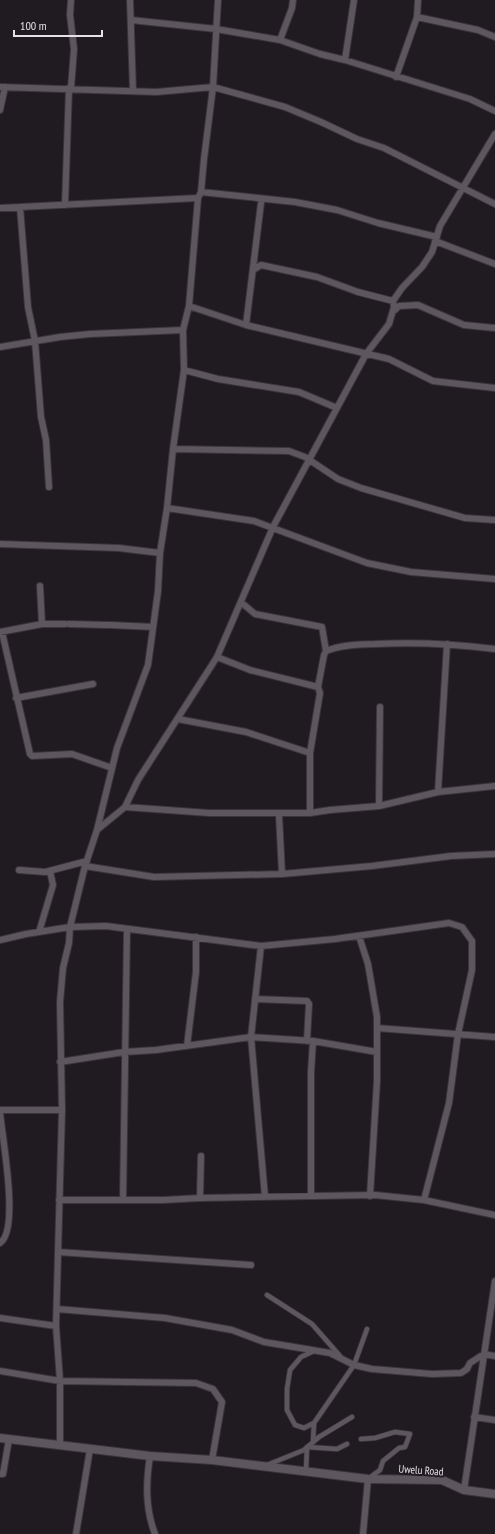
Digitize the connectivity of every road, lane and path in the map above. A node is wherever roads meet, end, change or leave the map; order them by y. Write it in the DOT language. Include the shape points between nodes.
graph roads {
  1 [pos="70,0"];
  2 [pos="130,0"];
  3 [pos="218,0"];
  4 [pos="293,0"];
  5 [pos="354,0"];
  6 [pos="418,0"];
  7 [pos="417,17"];
  8 [pos="131,20"];
  9 [pos="216,29"];
  10 [pos="495,37"];
  11 [pos="280,40"];
  12 [pos="344,60"];
  13 [pos="396,77"];
  14 [pos="2,87"];
  15 [pos="214,87"];
  16 [pos="70,88"];
  17 [pos="133,91"];
  18 [pos="0,110"];
  19 [pos="495,111"];
  20 [pos="495,134"];
  21 [pos="463,187"];
  22 [pos="200,195"];
  23 [pos="261,203"];
  24 [pos="495,204"];
  25 [pos="66,205"];
  26 [pos="20,207"];
  27 [pos="0,208"];
  28 [pos="436,239"];
  29 [pos="495,264"];
  30 [pos="253,270"];
  31 [pos="393,304"];
  32 [pos="189,306"];
  33 [pos="246,325"];
  34 [pos="495,328"];
  35 [pos="183,330"];
  36 [pos="35,341"];
  37 [pos="0,348"];
  38 [pos="366,354"];
  39 [pos="184,370"];
  40 [pos="495,388"];
  41 [pos="337,408"];
  42 [pos="173,449"];
  43 [pos="309,460"];
  44 [pos="49,487"];
  45 [pos="167,508"];
  46 [pos="495,520"];
  47 [pos="273,527"];
  48 [pos="0,544"];
  49 [pos="160,553"];
  50 [pos="495,579"];
  51 [pos="40,586"];
  52 [pos="242,603"];
  53 [pos="42,624"];
  54 [pos="153,627"];
  55 [pos="1,632"];
  56 [pos="447,644"];
  57 [pos="495,650"];
  58 [pos="326,651"];
  59 [pos="217,657"];
  60 [pos="93,684"];
  61 [pos="318,686"];
  62 [pos="16,698"];
  63 [pos="380,706"];
  64 [pos="178,719"];
  65 [pos="310,753"];
  66 [pos="112,768"];
  67 [pos="495,786"];
  68 [pos="438,792"];
  69 [pos="379,806"];
  70 [pos="124,807"];
  71 [pos="310,813"];
  72 [pos="279,815"];
  73 [pos="97,830"];
  74 [pos="495,854"];
  75 [pos="86,863"];
  76 [pos="19,870"];
  77 [pos="50,871"];
  78 [pos="282,874"];
  79 [pos="70,928"];
  80 [pos="127,929"];
  81 [pos="39,932"];
  82 [pos="196,936"];
  83 [pos="359,936"];
  84 [pos="0,940"];
  85 [pos="261,946"];
  86 [pos="255,999"];
  87 [pos="377,1028"];
  88 [pos="458,1034"];
  89 [pos="251,1037"];
  90 [pos="495,1037"];
  91 [pos="310,1041"];
  92 [pos="187,1046"];
  93 [pos="124,1052"];
  94 [pos="377,1052"];
  95 [pos="60,1062"];
  96 [pos="62,1110"];
  97 [pos="0,1111"];
  98 [pos="201,1156"];
  99 [pos="311,1196"];
  100 [pos="370,1196"];
  101 [pos="265,1197"];
  102 [pos="200,1198"];
  103 [pos="59,1200"];
  104 [pos="123,1200"];
  105 [pos="424,1200"];
  106 [pos="495,1215"];
  107 [pos="0,1243"];
  108 [pos="58,1252"];
  109 [pos="251,1265"];
  110 [pos="495,1281"];
  111 [pos="495,1286"];
  112 [pos="267,1295"];
  113 [pos="56,1310"];
  114 [pos="0,1318"];
  115 [pos="56,1326"];
  116 [pos="367,1329"];
  117 [pos="314,1350"];
  118 [pos="484,1354"];
  119 [pos="340,1356"];
  120 [pos="495,1356"];
  121 [pos="354,1365"];
  122 [pos="0,1371"];
  123 [pos="60,1381"];
  124 [pos="352,1417"];
  125 [pos="474,1417"];
  126 [pos="495,1420"];
  127 [pos="314,1423"];
  128 [pos="0,1438"];
  129 [pos="9,1439"];
  130 [pos="361,1439"];
  131 [pos="313,1442"];
  132 [pos="347,1444"];
  133 [pos="60,1446"];
  134 [pos="307,1447"];
  135 [pos="90,1449"];
  136 [pos="150,1456"];
  137 [pos="212,1460"];
  138 [pos="266,1466"];
  139 [pos="306,1471"];
  140 [pos="0,1474"];
  141 [pos="368,1479"];
  142 [pos="464,1490"];
  143 [pos="495,1494"];
  144 [pos="76,1534"];
  145 [pos="155,1534"];
  146 [pos="363,1534"];
  1 -- 16 [label="street" via="74,49"];
  2 -- 8 [label="street"];
  3 -- 9 [label="street"];
  4 -- 11 [label="street"];
  5 -- 12 [label="street"];
  6 -- 7 [label="street"];
  7 -- 10 [label="street" via="478,30"];
  7 -- 13 [label="street"];
  8 -- 9 [label="street"];
  8 -- 17 [label="street"];
  9 -- 11 [label="street"];
  9 -- 15 [label="street"];
  11 -- 12 [label="street"];
  12 -- 13 [label="street"];
  13 -- 19 [label="street" via="470,99"];
  14 -- 16 [label="street"];
  14 -- 18 [label="street"];
  15 -- 17 [label="street" via="156,92"];
  15 -- 21 [label="street" via="285,107 357,139 384,148"];
  15 -- 22 [label="street"];
  16 -- 17 [label="street"];
  16 -- 25 [label="street"];
  20 -- 21 [label="street"];
  21 -- 24 [label="street"];
  21 -- 28 [label="street" via="440,226"];
  22 -- 25 [label="street"];
  22 -- 28 [label="street" via="302,203 337,210"];
  22 -- 32 [label="street"];
  23 -- 30 [label="street"];
  25 -- 26 [label="street"];
  26 -- 27 [label="street"];
  26 -- 36 [label="street" via="28,307"];
  28 -- 29 [label="street"];
  28 -- 31 [label="street" via="432,252 402,288"];
  30 -- 31 [label="street" via="261,265 317,277"];
  30 -- 33 [label="street"];
  31 -- 34 [label="street" via="395,310 399,306 418,305 460,324"];
  31 -- 38 [label="street" via="389,324"];
  32 -- 33 [label="street"];
  32 -- 35 [label="street"];
  33 -- 38 [label="street"];
  35 -- 36 [label="street" via="90,334"];
  35 -- 39 [label="street"];
  36 -- 37 [label="street"];
  36 -- 44 [label="street"];
  38 -- 40 [label="street" via="389,359 433,381"];
  38 -- 41 [label="street"];
  39 -- 41 [label="street" via="218,379 299,392"];
  39 -- 42 [label="street"];
  41 -- 43 [label="street"];
  42 -- 43 [label="street" via="289,451"];
  42 -- 45 [label="street"];
  43 -- 46 [label="street" via="328,473 361,488 465,518"];
  43 -- 47 [label="street"];
  45 -- 47 [label="street" via="221,515"];
  45 -- 49 [label="street"];
  47 -- 50 [label="street" via="367,563 411,572"];
  47 -- 52 [label="street"];
  48 -- 49 [label="street" via="119,548"];
  49 -- 54 [label="street"];
  51 -- 53 [label="street"];
  52 -- 58 [label="street" via="254,614 322,628"];
  52 -- 59 [label="street"];
  53 -- 54 [label="street"];
  53 -- 55 [label="street"];
  54 -- 66 [label="street" via="148,665"];
  55 -- 62 [label="street"];
  56 -- 57 [label="street"];
  56 -- 58 [label="street" via="361,644"];
  56 -- 68 [label="street"];
  58 -- 61 [label="street"];
  59 -- 61 [label="street" via="250,670"];
  59 -- 64 [label="street"];
  60 -- 62 [label="street"];
  61 -- 65 [label="street" via="320,693"];
  62 -- 66 [label="street" via="32,756 72,754"];
  63 -- 69 [label="street"];
  64 -- 65 [label="street" via="246,732"];
  64 -- 70 [label="street" via="138,780"];
  65 -- 71 [label="street"];
  66 -- 73 [label="street"];
  67 -- 68 [label="street"];
  68 -- 69 [label="street"];
  69 -- 71 [label="street"];
  70 -- 72 [label="street"];
  70 -- 73 [label="street"];
  71 -- 72 [label="street"];
  72 -- 78 [label="street"];
  73 -- 75 [label="street"];
  74 -- 78 [label="street" via="451,856"];
  75 -- 77 [label="street"];
  75 -- 78 [label="street" via="154,877"];
  75 -- 79 [label="street"];
  76 -- 77 [label="street"];
  77 -- 81 [label="street" via="53,884"];
  79 -- 80 [label="street" via="106,926"];
  79 -- 81 [label="street"];
  79 -- 95 [label="street" via="60,1002"];
  80 -- 82 [label="street"];
  80 -- 93 [label="street"];
  81 -- 84 [label="street"];
  82 -- 85 [label="street"];
  82 -- 92 [label="street" via="196,972"];
  83 -- 85 [label="street"];
  83 -- 87 [label="street" via="368,964"];
  83 -- 88 [label="street" via="449,924 462,926 472,941 472,970"];
  85 -- 86 [label="street"];
  86 -- 89 [label="street"];
  86 -- 91 [label="street" via="307,1001"];
  87 -- 88 [label="street"];
  87 -- 94 [label="street"];
  88 -- 90 [label="street"];
  88 -- 105 [label="street" via="449,1103"];
  89 -- 91 [label="street"];
  89 -- 92 [label="street"];
  89 -- 101 [label="street"];
  91 -- 94 [label="street"];
  91 -- 99 [label="street"];
  92 -- 93 [label="street"];
  93 -- 95 [label="street"];
  93 -- 104 [label="street"];
  94 -- 100 [label="street"];
  95 -- 96 [label="street"];
  96 -- 97 [label="street"];
  96 -- 103 [label="street"];
  97 -- 107 [label="street" via="10,1188 9,1226 7,1236"];
  98 -- 102 [label="street"];
  99 -- 100 [label="street"];
  99 -- 101 [label="street"];
  100 -- 105 [label="street"];
  101 -- 102 [label="street"];
  102 -- 104 [label="street"];
  103 -- 104 [label="street"];
  103 -- 108 [label="street"];
  105 -- 106 [label="street"];
  108 -- 109 [label="street"];
  108 -- 113 [label="street"];
  110 -- 111 [label="street"];
  111 -- 118 [label="street"];
  112 -- 119 [label="street" via="312,1324"];
  113 -- 115 [label="street"];
  113 -- 117 [label="street" via="165,1318 232,1330 264,1342"];
  114 -- 115 [label="street"];
  115 -- 123 [label="street"];
  116 -- 121 [label="street"];
  117 -- 119 [label="street"];
  117 -- 127 [label="street" via="301,1357 290,1370 287,1410 295,1425 304,1428"];
  118 -- 120 [label="street"];
  118 -- 121 [label="street" via="461,1373 432,1374"];
  118 -- 125 [label="street"];
  119 -- 121 [label="street"];
  121 -- 127 [label="street"];
  122 -- 123 [label="street"];
  123 -- 133 [label="street"];
  123 -- 137 [label="street" via="196,1383 213,1389 222,1402"];
  124 -- 131 [label="street"];
  125 -- 126 [label="street"];
  125 -- 142 [label="street"];
  127 -- 131 [label="street"];
  128 -- 129 [label="street, Uwelu Road"];
  129 -- 133 [label="street, Uwelu Road"];
  129 -- 140 [label="street" via="3,1474"];
  130 -- 141 [label="street" via="394,1432 410,1434 405,1447 399,1448 383,1461 380,1470"];
  131 -- 134 [label="street"];
  132 -- 134 [label="street" via="337,1449"];
  133 -- 135 [label="street, Uwelu Road"];
  134 -- 138 [label="street"];
  134 -- 139 [label="street"];
  135 -- 136 [label="street, Uwelu Road"];
  135 -- 144 [label="street"];
  136 -- 137 [label="street, Uwelu Road"];
  136 -- 145 [label="street" via="146,1483 150,1520"];
  137 -- 138 [label="street, Uwelu Road"];
  138 -- 139 [label="street, Uwelu Road"];
  139 -- 141 [label="street, Uwelu Road"];
  141 -- 142 [label="street, Uwelu Road" via="442,1480"];
  141 -- 146 [label="street"];
  142 -- 143 [label="street, Uwelu Road"];
}
